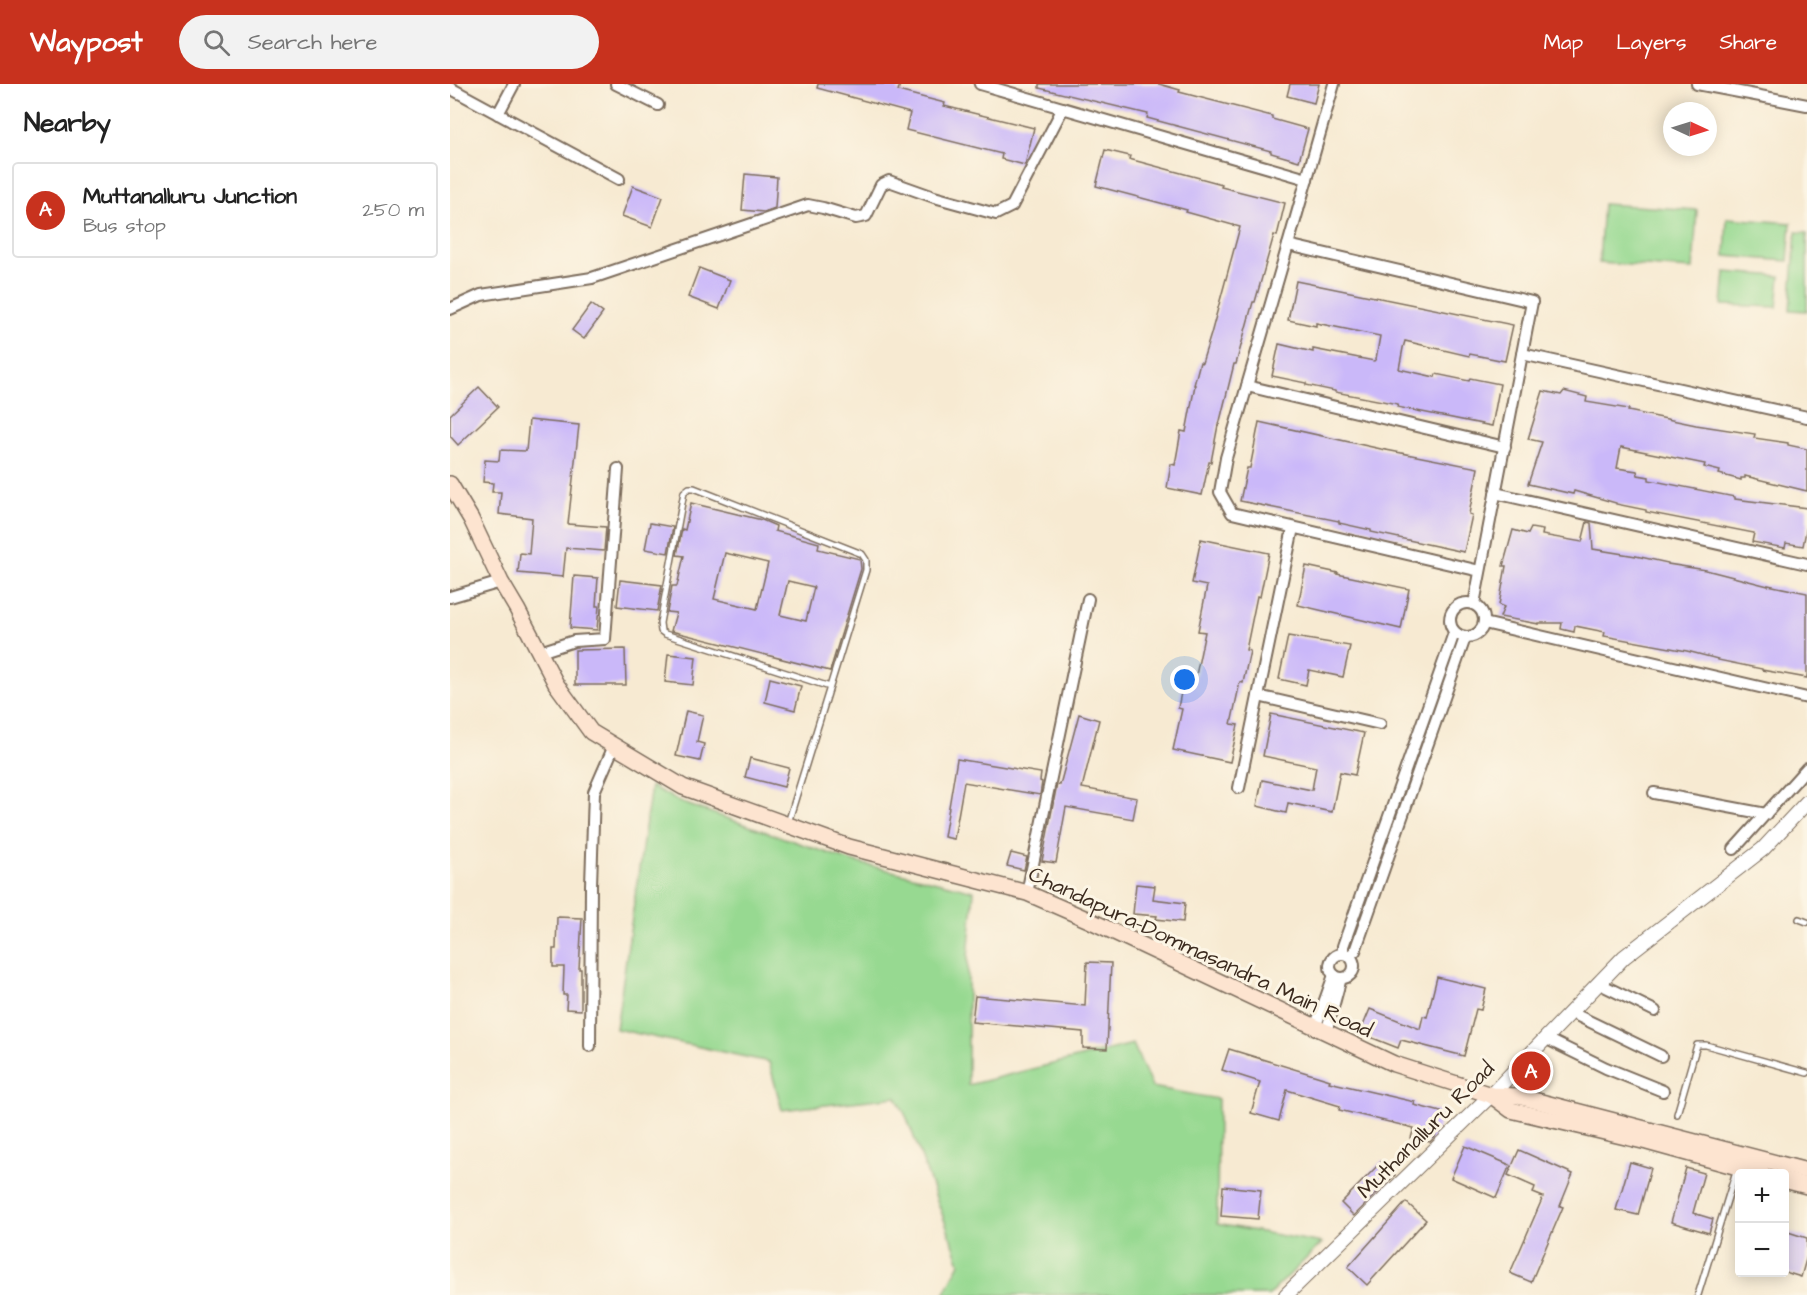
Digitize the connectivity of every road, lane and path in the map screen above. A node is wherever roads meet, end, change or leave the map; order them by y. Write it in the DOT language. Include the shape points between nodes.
graph roads {
  1 [pos="514,84"];
  2 [pos="616,84"];
  3 [pos="980,84"];
  4 [pos="1334,84"];
  5 [pos="1697,84"];
  6 [pos="450,88"];
  7 [pos="658,105"];
  8 [pos="1807,105"];
  9 [pos="1063,108"];
  10 [pos="498,114"];
  11 [pos="620,179"];
  12 [pos="1307,179"];
  13 [pos="1288,245"];
  14 [pos="450,309"];
  15 [pos="1522,354"];
  16 [pos="1247,386"];
  17 [pos="1807,417"];
  18 [pos="1504,447"];
  19 [pos="618,469"];
  20 [pos="450,484"];
  21 [pos="1496,493"];
  22 [pos="1293,528"];
  23 [pos="1807,564"];
  24 [pos="1480,571"];
  25 [pos="501,582"];
  26 [pos="450,597"];
  27 [pos="1088,600"];
  28 [pos="1474,604"];
  29 [pos="1484,623"];
  30 [pos="1454,633"];
  31 [pos="1466,638"];
  32 [pos="540,652"];
  33 [pos="830,687"];
  34 [pos="1258,696"];
  35 [pos="1807,698"];
  36 [pos="1380,723"];
  37 [pos="614,746"];
  38 [pos="1807,768"];
  39 [pos="1239,788"];
  40 [pos="1654,793"];
  41 [pos="1807,802"];
  42 [pos="1766,814"];
  43 [pos="787,825"];
  44 [pos="1734,849"];
  45 [pos="1027,893"];
  46 [pos="1799,919"];
  47 [pos="1807,922"];
  48 [pos="1346,955"];
  49 [pos="1338,976"];
  50 [pos="1598,983"];
  51 [pos="1655,1011"];
  52 [pos="1570,1012"];
  53 [pos="1320,1030"];
  54 [pos="1545,1038"];
  55 [pos="590,1046"];
  56 [pos="1661,1056"];
  57 [pos="1807,1073"];
  58 [pos="1663,1091"];
  59 [pos="1491,1095"];
  60 [pos="1677,1114"];
  61 [pos="1737,1166"];
  62 [pos="1748,1169"];
  63 [pos="1807,1171"];
  64 [pos="1789,1181"];
  65 [pos="1807,1186"];
  66 [pos="1286,1295"];
  67 [pos="1698,1295"];
  1 -- 10 [label="street"];
  2 -- 7 [label="street"];
  3 -- 9 [label="street"];
  4 -- 12 [label="street"];
  5 -- 8 [label="street"];
  6 -- 10 [label="street"];
  9 -- 12 [label="street"];
  9 -- 14 [label="street" via="1011,206 996,214 889,181 880,185 866,216 856,218 808,205 592,278 480,295"];
  10 -- 11 [label="street"];
  12 -- 13 [label="street"];
  13 -- 15 [label="street" via="1532,302"];
  13 -- 16 [label="street"];
  15 -- 17 [label="street"];
  15 -- 18 [label="street"];
  16 -- 18 [label="street"];
  16 -- 22 [label="street" via="1220,492 1232,513"];
  18 -- 21 [label="street"];
  19 -- 32 [label="street" via="605,639 574,641"];
  20 -- 25 [label="main road, Chandapura-Dommasandra Main Road"];
  21 -- 23 [label="street"];
  21 -- 24 [label="street"];
  22 -- 24 [label="street"];
  22 -- 34 [label="street"];
  24 -- 28 [label="street"];
  25 -- 26 [label="street"];
  25 -- 32 [label="main road, Chandapura-Dommasandra Main Road"];
  27 -- 45 [label="street"];
  28 -- 29 [label="street" via="1484,615"];
  28 -- 30 [label="street" via="1460,604 1450,613"];
  29 -- 31 [label="street" via="1474,637"];
  29 -- 35 [label="street"];
  30 -- 31 [label="street"];
  30 -- 48 [label="street" via="1342,946"];
  31 -- 48 [label="street" via="1355,951"];
  32 -- 37 [label="main road, Chandapura-Dommasandra Main Road" via="556,684 591,732"];
  33 -- 33 [label="lane" via="866,570 862,554 689,488 684,492 661,631"];
  33 -- 43 [label="lane"];
  34 -- 36 [label="street"];
  34 -- 39 [label="street"];
  37 -- 43 [label="main road, Chandapura-Dommasandra Main Road" via="683,787"];
  37 -- 55 [label="street" via="594,792"];
  38 -- 42 [label="street"];
  40 -- 42 [label="street"];
  41 -- 50 [label="street, Muthanalluru Road" via="1763,849 1624,957"];
  42 -- 44 [label="street"];
  43 -- 45 [label="main road, Chandapura-Dommasandra Main Road" via="849,847"];
  45 -- 53 [label="main road, Chandapura-Dommasandra Main Road"];
  46 -- 47 [label="lane"];
  48 -- 49 [label="street" via="1331,961 1330,969"];
  48 -- 49 [label="street" via="1354,967 1347,976"];
  49 -- 53 [label="street"];
  50 -- 51 [label="street"];
  50 -- 52 [label="street, Muthanalluru Road"];
  52 -- 54 [label="street, Muthanalluru Road"];
  52 -- 56 [label="street"];
  53 -- 59 [label="main road, Chandapura-Dommasandra Main Road" via="1394,1064"];
  54 -- 58 [label="street"];
  54 -- 59 [label="street, Muthanalluru Road"];
  57 -- 60 [label="lane" via="1706,1045 1697,1046"];
  59 -- 61 [label="main road, Chandapura-Dommasandra Main Road" via="1511,1110"];
  59 -- 63 [label="main road, Chandapura-Dommasandra Main Road" via="1518,1096"];
  59 -- 66 [label="street, Muthanalluru Road"];
  61 -- 62 [label="main road, Chandapura-Dommasandra Main Road"];
  61 -- 67 [label="lane"];
  64 -- 65 [label="main road"];
}
